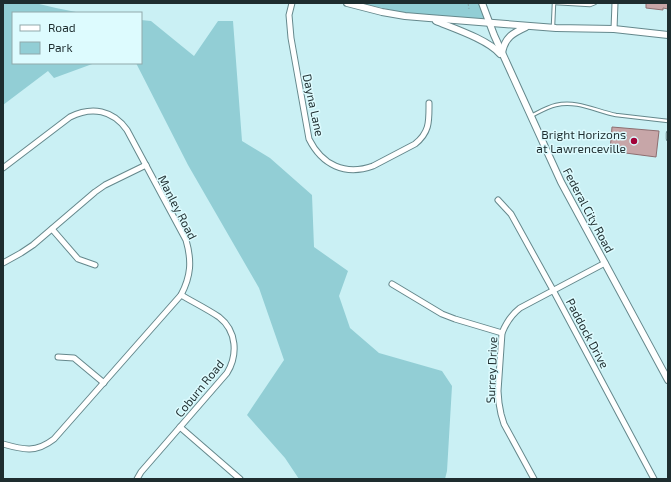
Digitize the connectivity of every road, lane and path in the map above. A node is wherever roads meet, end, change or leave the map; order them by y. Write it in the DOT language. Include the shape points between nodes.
graph roads {
  1 [pos="292,3"];
  2 [pos="347,3"];
  3 [pos="468,3"];
  4 [pos="482,3"];
  5 [pos="554,3"];
  6 [pos="595,3"];
  7 [pos="616,3"];
  8 [pos="469,9"];
  9 [pos="429,18"];
  10 [pos="489,23"];
  11 [pos="528,26"];
  12 [pos="553,27"];
  13 [pos="614,29"];
  14 [pos="668,35"];
  15 [pos="502,53"];
  16 [pos="505,60"];
  17 [pos="429,103"];
  18 [pos="530,116"];
  19 [pos="668,121"];
  20 [pos="668,133"];
  21 [pos="668,139"];
  22 [pos="146,165"];
  23 [pos="3,168"];
  24 [pos="498,200"];
  25 [pos="52,229"];
  26 [pos="3,263"];
  27 [pos="605,263"];
  28 [pos="96,265"];
  29 [pos="392,284"];
  30 [pos="553,290"];
  31 [pos="181,295"];
  32 [pos="502,333"];
  33 [pos="58,357"];
  34 [pos="668,380"];
  35 [pos="104,383"];
  36 [pos="180,427"];
  37 [pos="3,444"];
  38 [pos="137,479"];
  39 [pos="240,479"];
  40 [pos="534,479"];
  41 [pos="654,479"];
  1 -- 17 [label="street, Dayna Lane" via="291,38 309,139 323,159 348,170 366,169 415,144 425,134 429,123"];
  2 -- 9 [label="street" via="382,12"];
  3 -- 8 [label="path"];
  4 -- 10 [label="street, Federal City Road"];
  5 -- 6 [label="lane"];
  5 -- 12 [label="lane"];
  7 -- 13 [label="street"];
  9 -- 10 [label="street"];
  9 -- 16 [label="street" via="490,45"];
  10 -- 11 [label="street"];
  10 -- 15 [label="street, Federal City Road"];
  11 -- 12 [label="street"];
  11 -- 15 [label="street" via="508,38"];
  12 -- 13 [label="street"];
  13 -- 14 [label="street"];
  15 -- 16 [label="street, Federal City Road"];
  16 -- 18 [label="street, Federal City Road"];
  18 -- 19 [label="lane" via="556,105 573,104 616,115"];
  18 -- 27 [label="street, Federal City Road" via="561,182"];
  20 -- 21 [label="lane"];
  22 -- 23 [label="street, Manley Road" via="120,122 100,111 91,111 70,117"];
  22 -- 25 [label="street" via="105,185"];
  22 -- 31 [label="street, Manley Road" via="189,250 190,268"];
  24 -- 30 [label="street, Paddock Drive" via="511,214"];
  25 -- 26 [label="street" via="27,249"];
  25 -- 28 [label="street" via="78,259"];
  27 -- 30 [label="street, Surrey Drive"];
  27 -- 34 [label="street, Federal City Road"];
  29 -- 32 [label="street" via="442,314"];
  30 -- 32 [label="street, Surrey Drive" via="514,313"];
  30 -- 41 [label="street, Paddock Drive"];
  31 -- 35 [label="street, Manley Road"];
  31 -- 36 [label="street, Coburn Road" via="224,323 232,336 234,352 227,373"];
  32 -- 40 [label="street, Surrey Drive" via="498,391 501,414"];
  33 -- 35 [label="street" via="74,358"];
  35 -- 37 [label="street, Manley Road" via="48,444 25,450"];
  36 -- 38 [label="street, Coburn Road"];
  36 -- 39 [label="street"];
}
